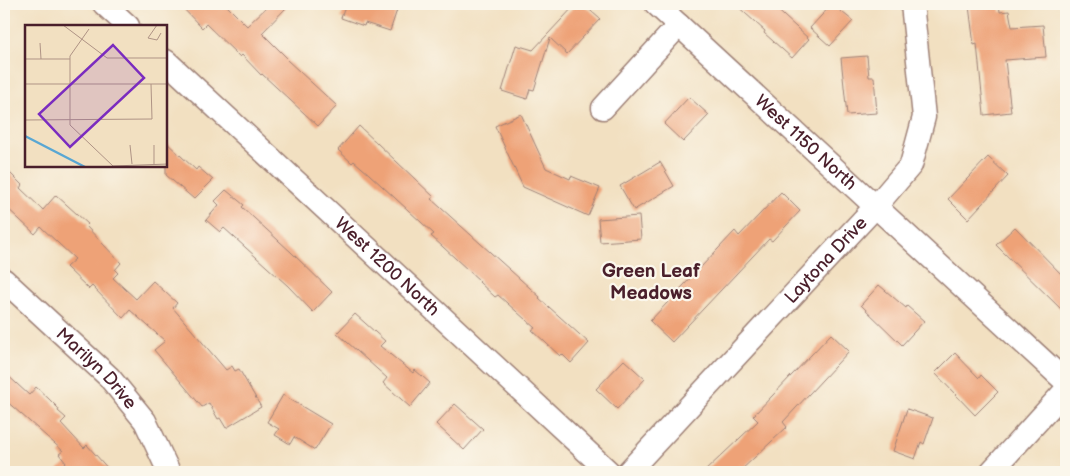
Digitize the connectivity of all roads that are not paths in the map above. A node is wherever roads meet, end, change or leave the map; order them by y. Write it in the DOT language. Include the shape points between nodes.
graph roads {
  1 [pos="104,4"];
  2 [pos="656,4"];
  3 [pos="912,4"];
  4 [pos="127,25"];
  5 [pos="679,25"];
  6 [pos="168,63"];
  7 [pos="602,108"];
  8 [pos="876,206"];
  9 [pos="4,280"];
  10 [pos="1066,382"];
  11 [pos="1066,390"];
  12 [pos="169,472"];
  13 [pos="609,472"];
  14 [pos="628,472"];
  15 [pos="992,472"];
  1 -- 4 [label="street"];
  2 -- 5 [label="street, West 1150 North"];
  3 -- 8 [label="street, Laytona Drive" via="924,117 911,164"];
  5 -- 7 [label="street"];
  5 -- 8 [label="street, West 1150 North"];
  6 -- 13 [label="street, West 1200 North"];
  8 -- 10 [label="street, West 1150 North"];
  8 -- 14 [label="street, Laytona Drive"];
  9 -- 12 [label="street, Marilyn Drive" via="109,377 145,421"];
  11 -- 15 [label="street"];
}
